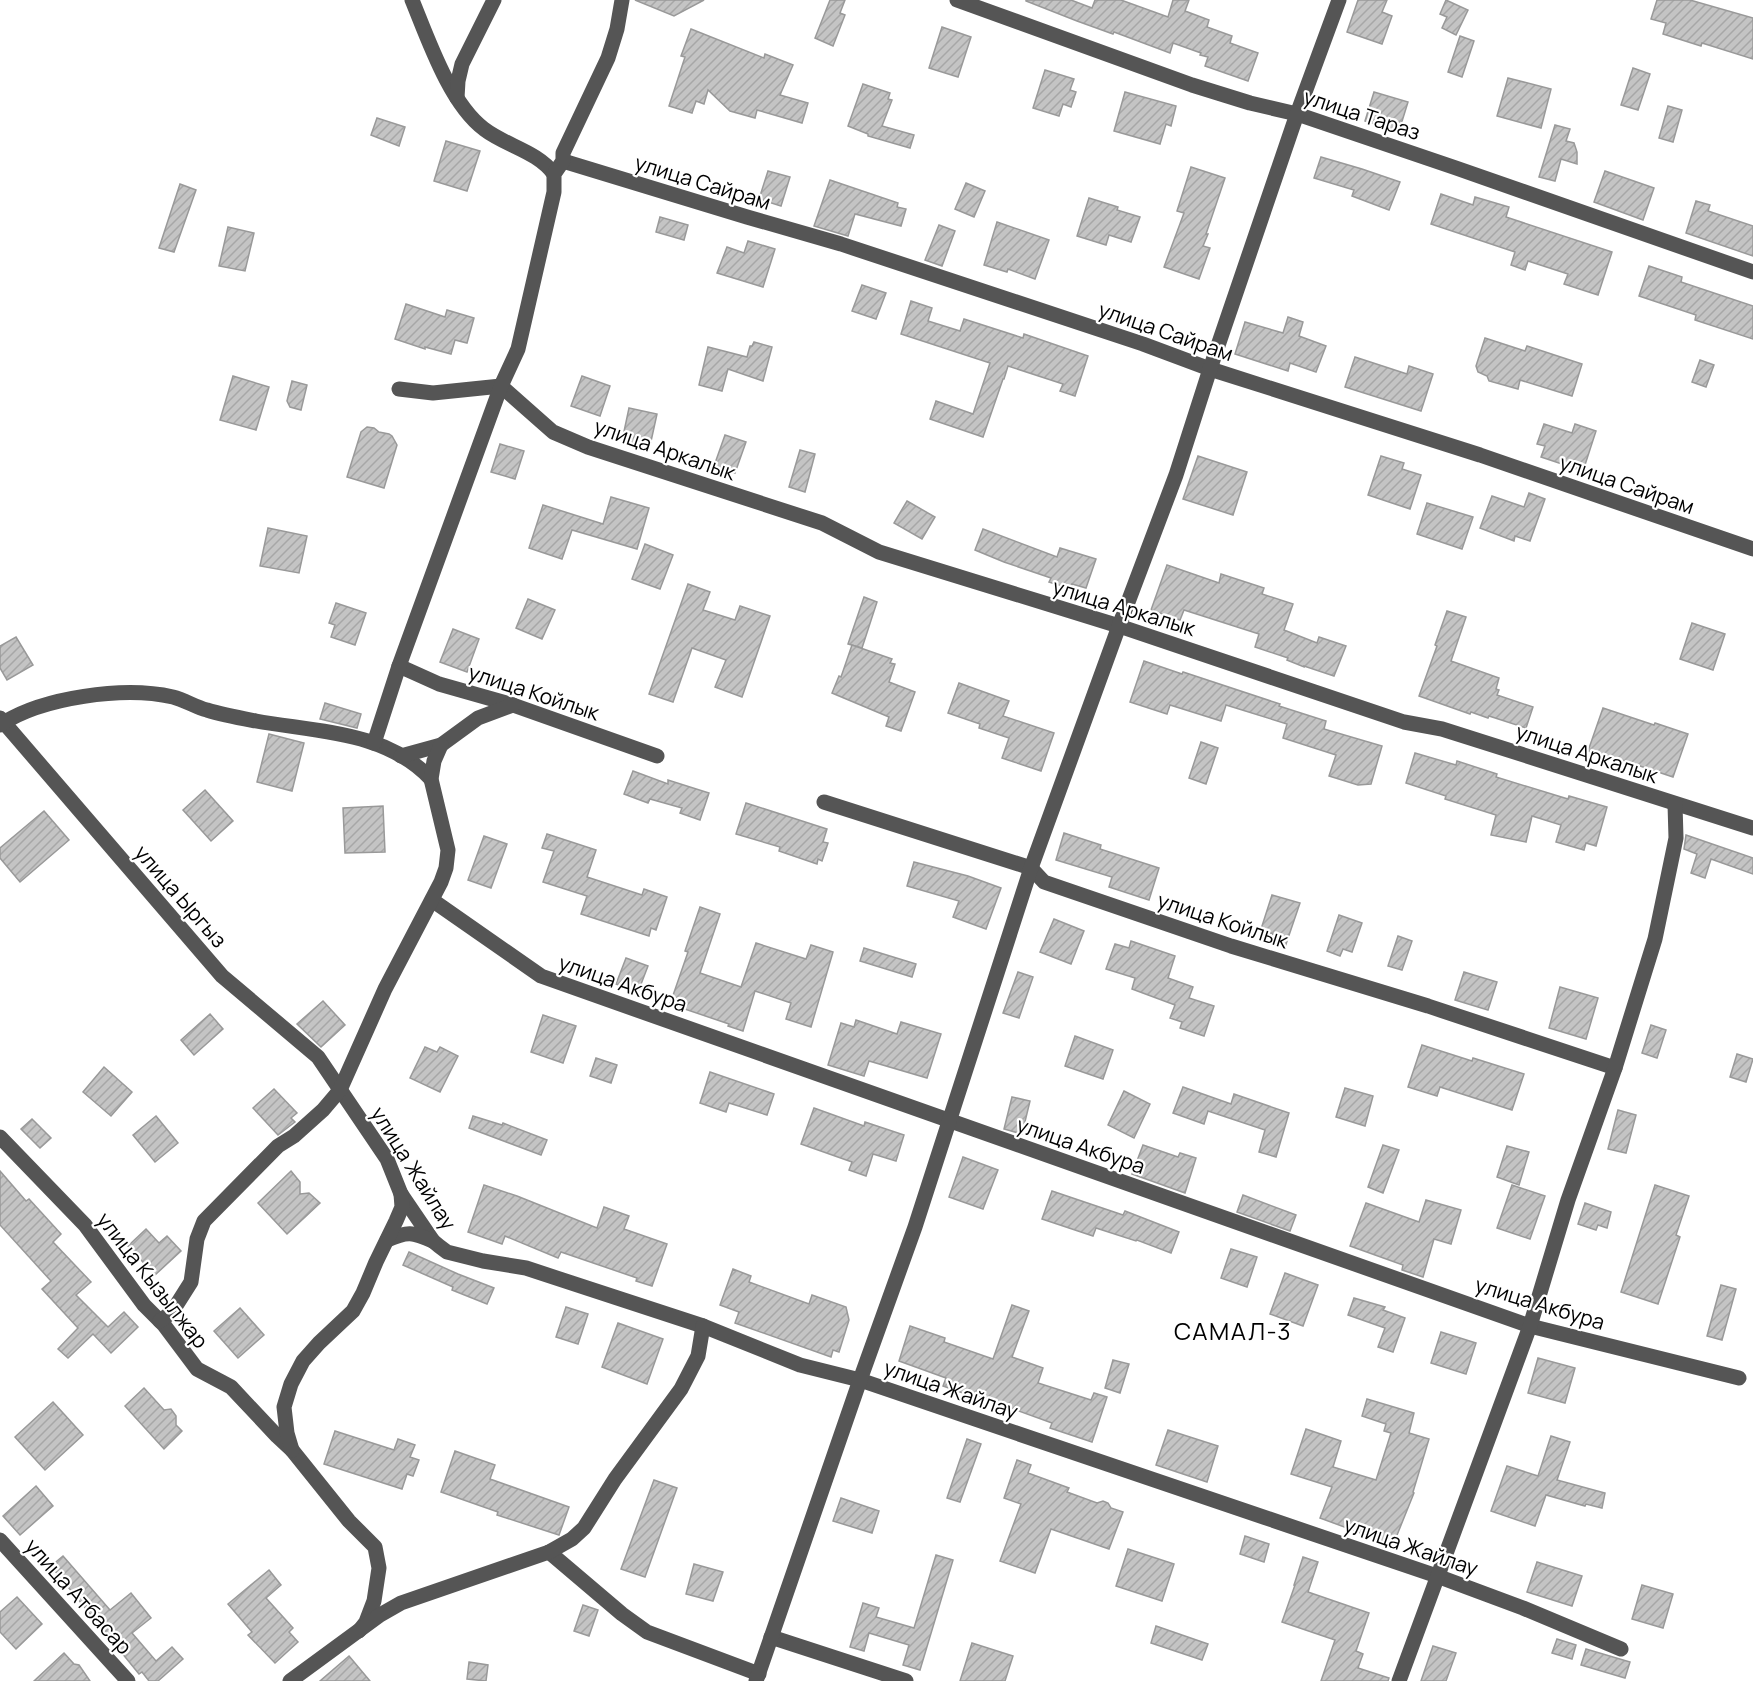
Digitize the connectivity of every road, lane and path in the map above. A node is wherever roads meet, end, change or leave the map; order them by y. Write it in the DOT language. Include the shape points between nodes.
graph roads {
  1 [pos="412,0"];
  2 [pos="494,0"];
  3 [pos="622,0"];
  4 [pos="957,0"];
  5 [pos="1339,0"];
  6 [pos="457,98"];
  7 [pos="1297,114"];
  8 [pos="563,161"];
  9 [pos="554,174"];
  10 [pos="1753,272"];
  11 [pos="1210,369"];
  12 [pos="501,386"];
  13 [pos="399,389"];
  14 [pos="1753,549"];
  15 [pos="1119,626"];
  16 [pos="399,666"];
  17 [pos="513,705"];
  18 [pos="1,722"];
  19 [pos="374,743"];
  20 [pos="441,745"];
  21 [pos="401,756"];
  22 [pos="657,756"];
  23 [pos="431,779"];
  24 [pos="824,802"];
  25 [pos="1675,804"];
  26 [pos="1753,828"];
  27 [pos="1031,868"];
  28 [pos="432,900"];
  29 [pos="1615,1068"];
  30 [pos="340,1090"];
  31 [pos="950,1121"];
  32 [pos="0,1137"];
  33 [pos="400,1194"];
  34 [pos="387,1240"];
  35 [pos="433,1241"];
  36 [pos="160,1321"];
  37 [pos="703,1326"];
  38 [pos="1530,1326"];
  39 [pos="1738,1378"];
  40 [pos="860,1380"];
  41 [pos="292,1450"];
  42 [pos="0,1540"];
  43 [pos="549,1552"];
  44 [pos="1437,1576"];
  45 [pos="358,1631"];
  46 [pos="771,1637"];
  47 [pos="1621,1649"];
  48 [pos="757,1678"];
  49 [pos="128,1681"];
  50 [pos="290,1681"];
  51 [pos="906,1681"];
  52 [pos="1399,1681"];
  1 -- 6 [label="street"];
  2 -- 6 [label="street" via="462,64"];
  3 -- 8 [label="street" via="608,58 563,153"];
  4 -- 7 [label="street, улица Тараз" via="1192,85"];
  5 -- 7 [label="street"];
  6 -- 9 [label="street" via="484,129 531,155"];
  7 -- 10 [label="street, улица Тараз"];
  7 -- 11 [label="street"];
  8 -- 9 [label="street"];
  8 -- 11 [label="street, улица Сайрам" via="842,244"];
  9 -- 12 [label="street" via="555,192 518,349"];
  11 -- 14 [label="street, улица Сайрам" via="1480,455"];
  11 -- 15 [label="street" via="1176,475"];
  12 -- 13 [label="street" via="433,393"];
  12 -- 15 [label="street, улица Аркалык" via="554,432 588,447 822,523 879,552"];
  12 -- 16 [label="street"];
  15 -- 25 [label="street, улица Аркалык" via="1404,722 1442,729"];
  15 -- 27 [label="street"];
  16 -- 17 [label="street, улица Койлык" via="439,684"];
  16 -- 19 [label="street"];
  17 -- 20 [label="street" via="478,718"];
  17 -- 22 [label="street, улица Койлык"];
  18 -- 19 [label="street" via="42,705 79,697 153,693 236,717"];
  18 -- 30 [label="street, улица Ыргыз" via="222,976 318,1057"];
  19 -- 21 [label="street"];
  20 -- 21 [label="street"];
  20 -- 23 [label="street"];
  21 -- 23 [label="street" via="419,766"];
  23 -- 28 [label="street" via="448,850 446,868"];
  24 -- 27 [label="street, улица Койлык"];
  25 -- 26 [label="street, улица Аркалык"];
  25 -- 29 [label="street" via="1676,838 1655,939"];
  27 -- 29 [label="street, улица Койлык" via="1044,882"];
  27 -- 31 [label="street"];
  28 -- 30 [label="street" via="385,989"];
  28 -- 31 [label="street, улица Акбура" via="541,976"];
  29 -- 38 [label="street" via="1568,1200"];
  30 -- 33 [label="street, улица Жайлау" via="387,1159"];
  30 -- 36 [label="street" via="324,1110 278,1146 204,1221 197,1239 191,1282 172,1312"];
  31 -- 38 [label="street, улица Акбура"];
  31 -- 40 [label="street"];
  32 -- 36 [label="street, улица Кызылжар" via="85,1225"];
  33 -- 34 [label="street" via="402,1207"];
  33 -- 35 [label="street, улица Жайлау"];
  34 -- 35 [label="street" via="404,1233"];
  34 -- 41 [label="street" via="353,1311 319,1343 291,1384 284,1407"];
  35 -- 37 [label="street, улица Жайлау" via="447,1252 526,1268"];
  36 -- 41 [label="street, улица Кызылжар" via="197,1369 231,1387"];
  37 -- 40 [label="street, улица Жайлау" via="800,1365"];
  37 -- 43 [label="street" via="698,1356 681,1389 584,1528"];
  38 -- 39 [label="street, улица Акбура"];
  38 -- 44 [label="street"];
  40 -- 44 [label="street, улица Жайлау"];
  40 -- 46 [label="street"];
  41 -- 45 [label="street, улица Кызылжар" via="375,1547 379,1568 374,1601"];
  42 -- 49 [label="street, улица Атбасар"];
  43 -- 45 [label="street" via="401,1603"];
  43 -- 48 [label="street" via="647,1632"];
  44 -- 47 [label="street, улица Жайлау"];
  44 -- 52 [label="street"];
  45 -- 50 [label="street"];
  46 -- 48 [label="street"];
  46 -- 51 [label="street"];
}
